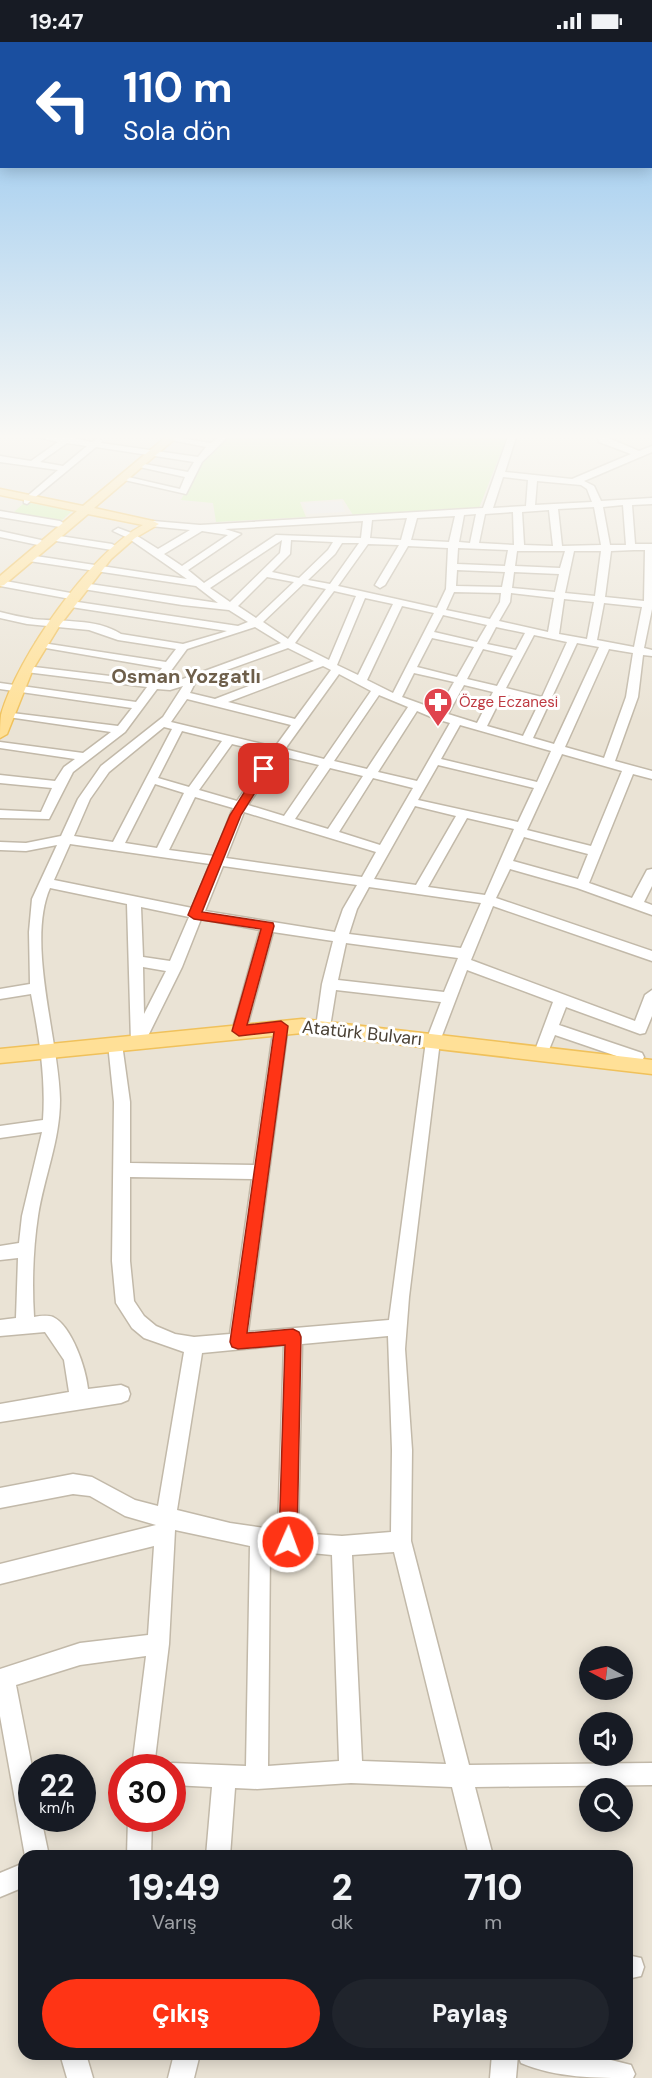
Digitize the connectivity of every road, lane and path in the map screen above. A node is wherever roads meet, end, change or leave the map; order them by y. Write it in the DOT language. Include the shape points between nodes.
graph roads {
  1 [pos="56,532"];
  2 [pos="57,532"];
  3 [pos="73,532"];
  4 [pos="112,532"];
  5 [pos="126,532"];
  6 [pos="138,532"];
  7 [pos="193,532"];
  8 [pos="224,532"];
  9 [pos="366,532"];
  10 [pos="408,532"];
  11 [pos="456,532"];
  12 [pos="478,532"];
  13 [pos="516,532"];
  14 [pos="556,532"];
  15 [pos="603,532"];
  16 [pos="630,532"];
  17 [pos="0,534"];
  18 [pos="236,534"];
  19 [pos="116,535"];
  20 [pos="131,536"];
  21 [pos="283,537"];
  22 [pos="339,540"];
  23 [pos="364,541"];
  24 [pos="38,542"];
  25 [pos="405,543"];
  26 [pos="453,546"];
  27 [pos="474,547"];
  28 [pos="516,548"];
  29 [pos="606,548"];
  30 [pos="632,548"];
  31 [pos="651,548"];
  32 [pos="558,549"];
  33 [pos="570,549"];
  34 [pos="157,554"];
  35 [pos="29,558"];
  36 [pos="98,567"];
  37 [pos="452,567"];
  38 [pos="509,568"];
  39 [pos="182,570"];
  40 [pos="564,571"];
  41 [pos="264,573"];
  42 [pos="0,574"];
  43 [pos="302,581"];
  44 [pos="0,583"];
  45 [pos="200,585"];
  46 [pos="380,585"];
  47 [pos="332,588"];
  48 [pos="451,589"];
  49 [pos="507,590"];
  50 [pos="362,594"];
  51 [pos="560,595"];
  52 [pos="77,596"];
  53 [pos="650,597"];
  54 [pos="598,598"];
  55 [pos="399,603"];
  56 [pos="231,607"];
  57 [pos="441,612"];
  58 [pos="2,618"];
  59 [pos="55,622"];
  60 [pos="648,622"];
  61 [pos="256,623"];
  62 [pos="494,623"];
  63 [pos="243,629"];
  64 [pos="531,631"];
  65 [pos="427,634"];
  66 [pos="553,636"];
  67 [pos="573,640"];
  68 [pos="40,644"];
  69 [pos="289,644"];
  70 [pos="591,644"];
  71 [pos="482,645"];
  72 [pos="604,646"];
  73 [pos="183,647"];
  74 [pos="638,652"];
  75 [pos="652,653"];
  76 [pos="519,654"];
  77 [pos="168,666"];
  78 [pos="330,666"];
  79 [pos="26,669"];
  80 [pos="411,669"];
  81 [pos="192,679"];
  82 [pos="636,680"];
  83 [pos="462,681"];
  84 [pos="652,681"];
  85 [pos="360,682"];
  86 [pos="154,685"];
  87 [pos="0,686"];
  88 [pos="17,690"];
  89 [pos="377,690"];
  90 [pos="499,690"];
  91 [pos="184,695"];
  92 [pos="396,699"];
  93 [pos="546,701"];
  94 [pos="216,703"];
  95 [pos="140,706"];
  96 [pos="414,707"];
  97 [pos="8,714"];
  98 [pos="441,717"];
  99 [pos="457,722"];
  100 [pos="162,723"];
  101 [pos="298,723"];
  102 [pos="179,726"];
  103 [pos="480,728"];
  104 [pos="121,730"];
  105 [pos="0,734"];
  106 [pos="230,738"];
  107 [pos="526,741"];
  108 [pos="0,745"];
  109 [pos="558,750"];
  110 [pos="278,751"];
  111 [pos="84,757"];
  112 [pos="435,761"];
  113 [pos="328,762"];
  114 [pos="608,763"];
  115 [pos="629,769"];
  116 [pos="372,774"];
  117 [pos="652,775"];
  118 [pos="0,779"];
  119 [pos="153,780"];
  120 [pos="58,785"];
  121 [pos="420,786"];
  122 [pos="539,786"];
  123 [pos="191,792"];
  124 [pos="412,802"];
  125 [pos="240,807"];
  126 [pos="0,814"];
  127 [pos="463,814"];
  128 [pos="286,821"];
  129 [pos="521,830"];
  130 [pos="331,834"];
  131 [pos="66,839"];
  132 [pos="0,846"];
  133 [pos="117,846"];
  134 [pos="384,850"];
  135 [pos="595,851"];
  136 [pos="161,852"];
  137 [pos="218,860"];
  138 [pos="505,863"];
  139 [pos="652,873"];
  140 [pos="367,882"];
  141 [pos="45,883"];
  142 [pos="582,885"];
  143 [pos="420,890"];
  144 [pos="489,900"];
  145 [pos="134,901"];
  146 [pos="636,904"];
  147 [pos="652,910"];
  148 [pos="194,915"];
  149 [pos="268,926"];
  150 [pos="339,938"];
  151 [pos="652,956"];
  152 [pos="465,959"];
  153 [pos="135,961"];
  154 [pos="175,967"];
  155 [pos="329,984"];
  156 [pos="37,988"];
  157 [pos="0,994"];
  158 [pos="652,995"];
  159 [pos="450,998"];
  160 [pos="561,1001"];
  161 [pos="323,1027"];
  162 [pos="551,1028"];
  163 [pos="640,1029"];
  164 [pos="239,1031"];
  165 [pos="281,1032"];
  166 [pos="138,1042"];
  167 [pos="432,1046"];
  168 [pos="116,1049"];
  169 [pos="541,1053"];
  170 [pos="0,1056"];
  171 [pos="50,1056"];
  172 [pos="634,1060"];
  173 [pos="652,1067"];
  174 [pos="0,1068"];
  175 [pos="652,1078"];
  176 [pos="50,1125"];
  177 [pos="0,1132"];
  178 [pos="121,1170"];
  179 [pos="260,1172"];
  180 [pos="27,1250"];
  181 [pos="0,1253"];
  182 [pos="25,1325"];
  183 [pos="0,1328"];
  184 [pos="398,1328"];
  185 [pos="293,1337"];
  186 [pos="238,1342"];
  187 [pos="194,1345"];
  188 [pos="121,1394"];
  189 [pos="79,1399"];
  190 [pos="0,1413"];
  191 [pos="0,1498"];
  192 [pos="165,1526"];
  193 [pos="260,1538"];
  194 [pos="401,1541"];
  195 [pos="288,1542"];
  196 [pos="342,1546"];
  197 [pos="0,1574"];
  198 [pos="158,1644"];
  199 [pos="2,1679"];
  200 [pos="145,1754"];
  201 [pos="351,1772"];
  202 [pos="652,1774"];
  203 [pos="186,1775"];
  204 [pos="460,1776"];
  205 [pos="224,1778"];
  206 [pos="257,1779"];
  207 [pos="140,1832"];
  208 [pos="36,1850"];
  209 [pos="139,1850"];
  210 [pos="218,1850"];
  211 [pos="479,1850"];
  212 [pos="18,1878"];
  213 [pos="0,1885"];
  214 [pos="75,2060"];
  215 [pos="186,2060"];
  216 [pos="504,2060"];
  217 [pos="558,2060"];
  218 [pos="622,2074"];
  219 [pos="80,2078"];
  220 [pos="181,2078"];
  221 [pos="502,2078"];
  1 -- 24 [label="main road"];
  2 -- 35 [label="main road"];
  3 -- 19 [label="street"];
  4 -- 19 [label="main road"];
  5 -- 19 [label="main road"];
  6 -- 20 [label="main road"];
  7 -- 34 [label="street"];
  8 -- 18 [label="street"];
  9 -- 23 [label="street"];
  10 -- 25 [label="street"];
  11 -- 26 [label="street"];
  12 -- 27 [label="street"];
  13 -- 28 [label="street"];
  14 -- 32 [label="street"];
  15 -- 29 [label="street"];
  16 -- 30 [label="street"];
  17 -- 24 [label="street"];
  18 -- 21 [label="street"];
  18 -- 39 [label="street"];
  19 -- 20 [label="main road"];
  19 -- 20 [label="street"];
  19 -- 36 [label="main road"];
  20 -- 34 [label="street"];
  21 -- 22 [label="street"];
  21 -- 41 [label="street" via="285,555"];
  21 -- 45 [label="street"];
  22 -- 23 [label="street"];
  22 -- 43 [label="street"];
  23 -- 25 [label="street"];
  23 -- 47 [label="street"];
  24 -- 42 [label="main road"];
  25 -- 26 [label="street"];
  25 -- 46 [label="street"];
  26 -- 27 [label="street"];
  26 -- 37 [label="street"];
  27 -- 28 [label="street"];
  28 -- 32 [label="street"];
  28 -- 38 [label="street"];
  29 -- 30 [label="street"];
  29 -- 33 [label="street"];
  29 -- 54 [label="street"];
  30 -- 31 [label="street"];
  31 -- 53 [label="street"];
  32 -- 33 [label="street"];
  33 -- 40 [label="street"];
  34 -- 39 [label="street"];
  35 -- 36 [label="street"];
  35 -- 44 [label="main road"];
  36 -- 45 [label="street"];
  36 -- 52 [label="main road"];
  37 -- 38 [label="street"];
  37 -- 48 [label="street"];
  38 -- 40 [label="street"];
  38 -- 49 [label="street"];
  39 -- 45 [label="street"];
  40 -- 51 [label="street"];
  41 -- 43 [label="street"];
  41 -- 56 [label="street"];
  43 -- 47 [label="street"];
  43 -- 61 [label="street"];
  44 -- 52 [label="street"];
  45 -- 56 [label="street"];
  47 -- 50 [label="street"];
  47 -- 69 [label="street"];
  48 -- 49 [label="street"];
  48 -- 57 [label="street"];
  49 -- 51 [label="street"];
  49 -- 62 [label="street" via="506,602"];
  50 -- 55 [label="street"];
  50 -- 78 [label="street"];
  51 -- 54 [label="street"];
  51 -- 66 [label="street"];
  52 -- 56 [label="street"];
  52 -- 59 [label="main road"];
  52 -- 63 [label="street"];
  53 -- 54 [label="street"];
  53 -- 60 [label="street"];
  54 -- 70 [label="street"];
  55 -- 57 [label="street"];
  55 -- 85 [label="street"];
  56 -- 61 [label="street"];
  57 -- 62 [label="street"];
  57 -- 65 [label="street"];
  58 -- 59 [label="street"];
  59 -- 68 [label="main road"];
  59 -- 73 [label="street"];
  60 -- 74 [label="street"];
  61 -- 63 [label="street"];
  61 -- 69 [label="street"];
  62 -- 64 [label="street"];
  62 -- 71 [label="street"];
  63 -- 73 [label="street"];
  64 -- 66 [label="street"];
  64 -- 76 [label="street"];
  65 -- 71 [label="street"];
  65 -- 80 [label="street"];
  66 -- 67 [label="street"];
  67 -- 70 [label="street"];
  67 -- 93 [label="street"];
  68 -- 77 [label="street"];
  68 -- 79 [label="main road"];
  69 -- 78 [label="street"];
  69 -- 81 [label="street"];
  70 -- 72 [label="street"];
  71 -- 76 [label="street"];
  71 -- 83 [label="street"];
  72 -- 74 [label="street"];
  72 -- 109 [label="street"];
  73 -- 77 [label="street"];
  74 -- 75 [label="street"];
  74 -- 82 [label="street"];
  76 -- 90 [label="street"];
  77 -- 86 [label="street"];
  78 -- 85 [label="street"];
  78 -- 94 [label="street"];
  78 -- 101 [label="street"];
  79 -- 86 [label="street"];
  79 -- 88 [label="main road"];
  80 -- 83 [label="street"];
  80 -- 92 [label="street"];
  81 -- 86 [label="street" via="170,687"];
  81 -- 91 [label="street"];
  82 -- 84 [label="street"];
  82 -- 114 [label="street"];
  83 -- 90 [label="street"];
  83 -- 98 [label="street"];
  85 -- 89 [label="street"];
  86 -- 95 [label="street"];
  87 -- 88 [label="street"];
  88 -- 95 [label="street"];
  88 -- 97 [label="main road"];
  89 -- 92 [label="street"];
  89 -- 113 [label="street"];
  90 -- 93 [label="street"];
  90 -- 103 [label="street"];
  91 -- 94 [label="street"];
  91 -- 100 [label="street"];
  92 -- 96 [label="street"];
  93 -- 107 [label="street"];
  94 -- 101 [label="street"];
  95 -- 104 [label="street"];
  96 -- 98 [label="street"];
  96 -- 116 [label="street"];
  97 -- 104 [label="street"];
  97 -- 105 [label="main road"];
  98 -- 99 [label="street"];
  99 -- 103 [label="street"];
  99 -- 112 [label="street"];
  100 -- 102 [label="street"];
  100 -- 131 [label="street" via="105,769 84,799"];
  101 -- 110 [label="street"];
  102 -- 106 [label="street"];
  102 -- 119 [label="street"];
  103 -- 107 [label="street"];
  104 -- 111 [label="street"];
  106 -- 110 [label="street"];
  106 -- 123 [label="street"];
  107 -- 109 [label="street"];
  108 -- 111 [label="street"];
  109 -- 114 [label="street"];
  109 -- 122 [label="street"];
  110 -- 113 [label="street"];
  110 -- 125 [label="street"];
  111 -- 120 [label="street"];
  112 -- 121 [label="street"];
  112 -- 122 [label="street"];
  113 -- 116 [label="street"];
  113 -- 128 [label="street"];
  114 -- 115 [label="street"];
  115 -- 117 [label="street"];
  115 -- 135 [label="street"];
  116 -- 121 [label="street"];
  116 -- 130 [label="street"];
  118 -- 120 [label="street"];
  119 -- 123 [label="street"];
  119 -- 133 [label="street"];
  120 -- 126 [label="street" via="45,816"];
  121 -- 124 [label="street"];
  122 -- 129 [label="street"];
  123 -- 125 [label="street"];
  123 -- 136 [label="street"];
  124 -- 127 [label="street"];
  124 -- 134 [label="street"];
  125 -- 128 [label="street"];
  125 -- 137 [label="street"];
  127 -- 129 [label="street"];
  127 -- 143 [label="street"];
  128 -- 130 [label="street"];
  129 -- 135 [label="street"];
  129 -- 138 [label="street"];
  130 -- 134 [label="street"];
  131 -- 132 [label="street" via="26,847"];
  131 -- 133 [label="street"];
  131 -- 141 [label="street"];
  133 -- 136 [label="street"];
  134 -- 140 [label="street"];
  135 -- 142 [label="street"];
  136 -- 137 [label="street"];
  137 -- 140 [label="street"];
  137 -- 148 [label="street"];
  138 -- 142 [label="street"];
  138 -- 144 [label="street"];
  139 -- 146 [label="street"];
  140 -- 143 [label="street"];
  140 -- 150 [label="street" via="350,909"];
  141 -- 145 [label="street"];
  141 -- 156 [label="street" via="39,898 36,932"];
  142 -- 146 [label="street"];
  143 -- 144 [label="street"];
  144 -- 151 [label="street"];
  144 -- 152 [label="street"];
  145 -- 148 [label="street"];
  145 -- 153 [label="street"];
  146 -- 147 [label="street"];
  148 -- 149 [label="street"];
  148 -- 154 [label="street"];
  149 -- 150 [label="street"];
  149 -- 164 [label="street"];
  150 -- 152 [label="street"];
  150 -- 155 [label="street"];
  152 -- 159 [label="street"];
  152 -- 160 [label="street"];
  153 -- 154 [label="street"];
  153 -- 166 [label="street"];
  154 -- 166 [label="street"];
  155 -- 159 [label="street"];
  155 -- 161 [label="street"];
  156 -- 157 [label="street"];
  156 -- 171 [label="street"];
  158 -- 163 [label="street"];
  159 -- 167 [label="street"];
  160 -- 162 [label="street"];
  160 -- 163 [label="street"];
  161 -- 165 [label="main road, Atatürk Bulvarı"];
  161 -- 167 [label="main road, Atatürk Bulvarı"];
  162 -- 169 [label="street"];
  162 -- 172 [label="street"];
  163 -- 172 [label="street"];
  164 -- 165 [label="main road, Atatürk Bulvarı"];
  164 -- 166 [label="main road, Atatürk Bulvarı"];
  165 -- 167 [label="main road, Atatürk Bulvarı"];
  165 -- 168 [label="main road, Atatürk Bulvarı"];
  165 -- 179 [label="street"];
  166 -- 168 [label="main road, Atatürk Bulvarı"];
  167 -- 169 [label="main road, Atatürk Bulvarı"];
  167 -- 175 [label="main road, Atatürk Bulvarı"];
  167 -- 184 [label="street"];
  168 -- 171 [label="main road, Atatürk Bulvarı"];
  168 -- 178 [label="street" via="122,1102"];
  169 -- 172 [label="main road, Atatürk Bulvarı"];
  170 -- 171 [label="main road, Atatürk Bulvarı"];
  171 -- 174 [label="main road, Atatürk Bulvarı"];
  171 -- 176 [label="street"];
  172 -- 173 [label="main road, Atatürk Bulvarı"];
  176 -- 177 [label="street"];
  176 -- 180 [label="street" via="30,1216"];
  178 -- 179 [label="street"];
  178 -- 187 [label="street" via="125,1303 150,1332"];
  179 -- 186 [label="street"];
  180 -- 181 [label="street"];
  180 -- 182 [label="street"];
  182 -- 183 [label="street"];
  182 -- 189 [label="street" via="50,1324 72,1353 78,1367"];
  184 -- 185 [label="street"];
  184 -- 194 [label="street"];
  185 -- 186 [label="street"];
  185 -- 195 [label="street"];
  186 -- 187 [label="street"];
  187 -- 192 [label="street"];
  188 -- 189 [label="street"];
  189 -- 190 [label="street"];
  191 -- 192 [label="street" via="73,1484 92,1487"];
  192 -- 193 [label="street"];
  192 -- 197 [label="street"];
  192 -- 198 [label="street"];
  193 -- 195 [label="street"];
  193 -- 206 [label="street"];
  194 -- 196 [label="street"];
  194 -- 204 [label="street"];
  195 -- 196 [label="street"];
  196 -- 201 [label="street"];
  198 -- 199 [label="street" via="80,1654"];
  198 -- 200 [label="street"];
  199 -- 208 [label="street"];
  201 -- 204 [label="street"];
  201 -- 206 [label="street"];
  202 -- 204 [label="street"];
  203 -- 205 [label="street"];
  204 -- 211 [label="street"];
  205 -- 206 [label="street"];
  205 -- 210 [label="street"];
  207 -- 209 [label="street"];
  212 -- 213 [label="street"];
  214 -- 219 [label="street"];
  215 -- 220 [label="street"];
  216 -- 221 [label="street"];
  217 -- 218 [label="street"];
}
